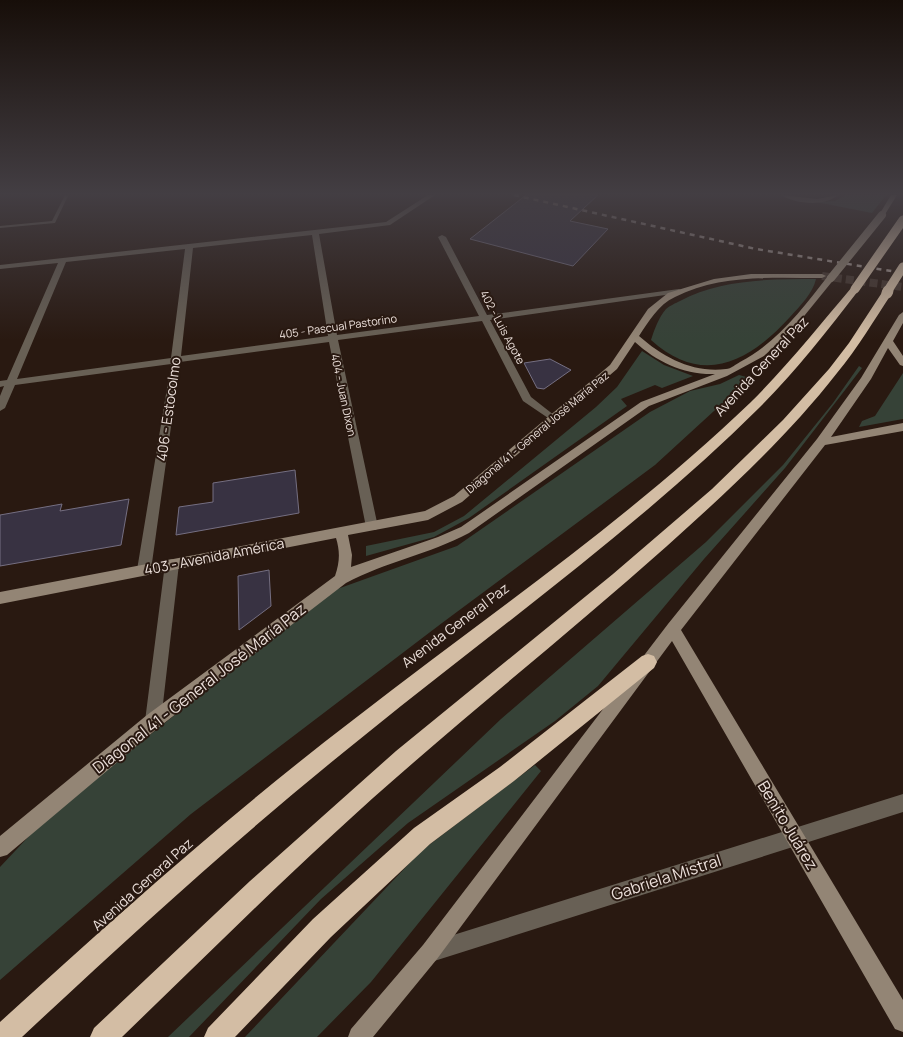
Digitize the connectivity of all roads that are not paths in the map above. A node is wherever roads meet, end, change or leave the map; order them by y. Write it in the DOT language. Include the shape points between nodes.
graph roads {
  1 [pos="221,243"];
  2 [pos="317,243"];
  3 [pos="445,243"];
  4 [pos="859,243"];
  5 [pos="886,243"];
  6 [pos="189,247"];
  7 [pos="64,260"];
  8 [pos="0,267"];
  9 [pos="903,267"];
  10 [pos="822,276"];
  11 [pos="679,291"];
  12 [pos="903,315"];
  13 [pos="483,319"];
  14 [pos="635,337"];
  15 [pos="333,339"];
  16 [pos="889,342"];
  17 [pos="176,359"];
  18 [pos="903,363"];
  19 [pos="732,371"];
  20 [pos="11,382"];
  21 [pos="0,384"];
  22 [pos="0,408"];
  23 [pos="554,419"];
  24 [pos="903,427"];
  25 [pos="821,442"];
  26 [pos="428,516"];
  27 [pos="372,527"];
  28 [pos="341,532"];
  29 [pos="172,564"];
  30 [pos="144,570"];
  31 [pos="341,579"];
  32 [pos="0,598"];
  33 [pos="673,629"];
  34 [pos="648,662"];
  35 [pos="153,721"];
  36 [pos="58,798"];
  37 [pos="903,803"];
  38 [pos="795,836"];
  39 [pos="0,848"];
  40 [pos="0,858"];
  41 [pos="430,952"];
  42 [pos="903,1021"];
  43 [pos="3,1037"];
  44 [pos="104,1037"];
  45 [pos="217,1037"];
  46 [pos="359,1037"];
  1 -- 6 [label="street"];
  2 -- 15 [label="street, 404 - Juan Dixon"];
  3 -- 13 [label="street, 402 - Luis Agote"];
  4 -- 19 [label="street, Avenida General Paz, bridge" via="789,330"];
  5 -- 43 [label="highway, Avenida General Paz, bridge" via="817,339 744,418 704,455 322,757 222,841"];
  6 -- 7 [label="street"];
  6 -- 17 [label="street, 406 - Estocolmo"];
  7 -- 8 [label="street"];
  7 -- 20 [label="street"];
  9 -- 44 [label="highway, bridge" via="833,371 788,423 717,493 619,579 403,758 258,888"];
  10 -- 11 [label="street, Diagonal 41 - General José María Paz" via="751,276 714,281"];
  11 -- 13 [label="street, 405 - Pascual Pastorino"];
  11 -- 14 [label="street, Diagonal 41 - General José María Paz" via="651,311"];
  12 -- 16 [label="street"];
  13 -- 15 [label="street, 405 - Pascual Pastorino"];
  13 -- 23 [label="street, 402 - Luis Agote" via="527,399"];
  14 -- 19 [label="street" via="647,349 675,366 695,371"];
  14 -- 23 [label="street, Diagonal 41 - General José María Paz" via="614,367"];
  15 -- 17 [label="street, 405 - Pascual Pastorino"];
  15 -- 27 [label="street, 404 - Juan Dixon"];
  16 -- 18 [label="street"];
  16 -- 25 [label="street"];
  17 -- 20 [label="street, 405 - Pascual Pastorino"];
  17 -- 30 [label="street, 406 - Estocolmo"];
  19 -- 31 [label="street, Avenida General Paz" via="645,404 465,530"];
  20 -- 21 [label="street, 405 - Pascual Pastorino"];
  20 -- 22 [label="street"];
  23 -- 26 [label="street, Diagonal 41 - General José María Paz" via="458,498"];
  24 -- 25 [label="street"];
  25 -- 33 [label="street"];
  26 -- 27 [label="street, 403 - Avenida América"];
  27 -- 28 [label="street, 403 - Avenida América"];
  28 -- 29 [label="street, 403 - Avenida América"];
  28 -- 31 [label="street" via="347,553"];
  29 -- 30 [label="street, 403 - Avenida América"];
  29 -- 35 [label="street"];
  30 -- 32 [label="street, 403 - Avenida América"];
  31 -- 35 [label="street, Diagonal 41 - General José María Paz"];
  33 -- 34 [label="street"];
  33 -- 38 [label="street, Benito Juárez"];
  34 -- 41 [label="street"];
  34 -- 45 [label="highway" via="515,768 422,836 322,928"];
  35 -- 36 [label="street, Diagonal 41 - General José María Paz"];
  36 -- 39 [label="street"];
  36 -- 40 [label="street"];
  37 -- 38 [label="street, Gabriela Mistral"];
  38 -- 41 [label="street, Gabriela Mistral"];
  38 -- 42 [label="street, Benito Juárez"];
  41 -- 46 [label="street"];
}
